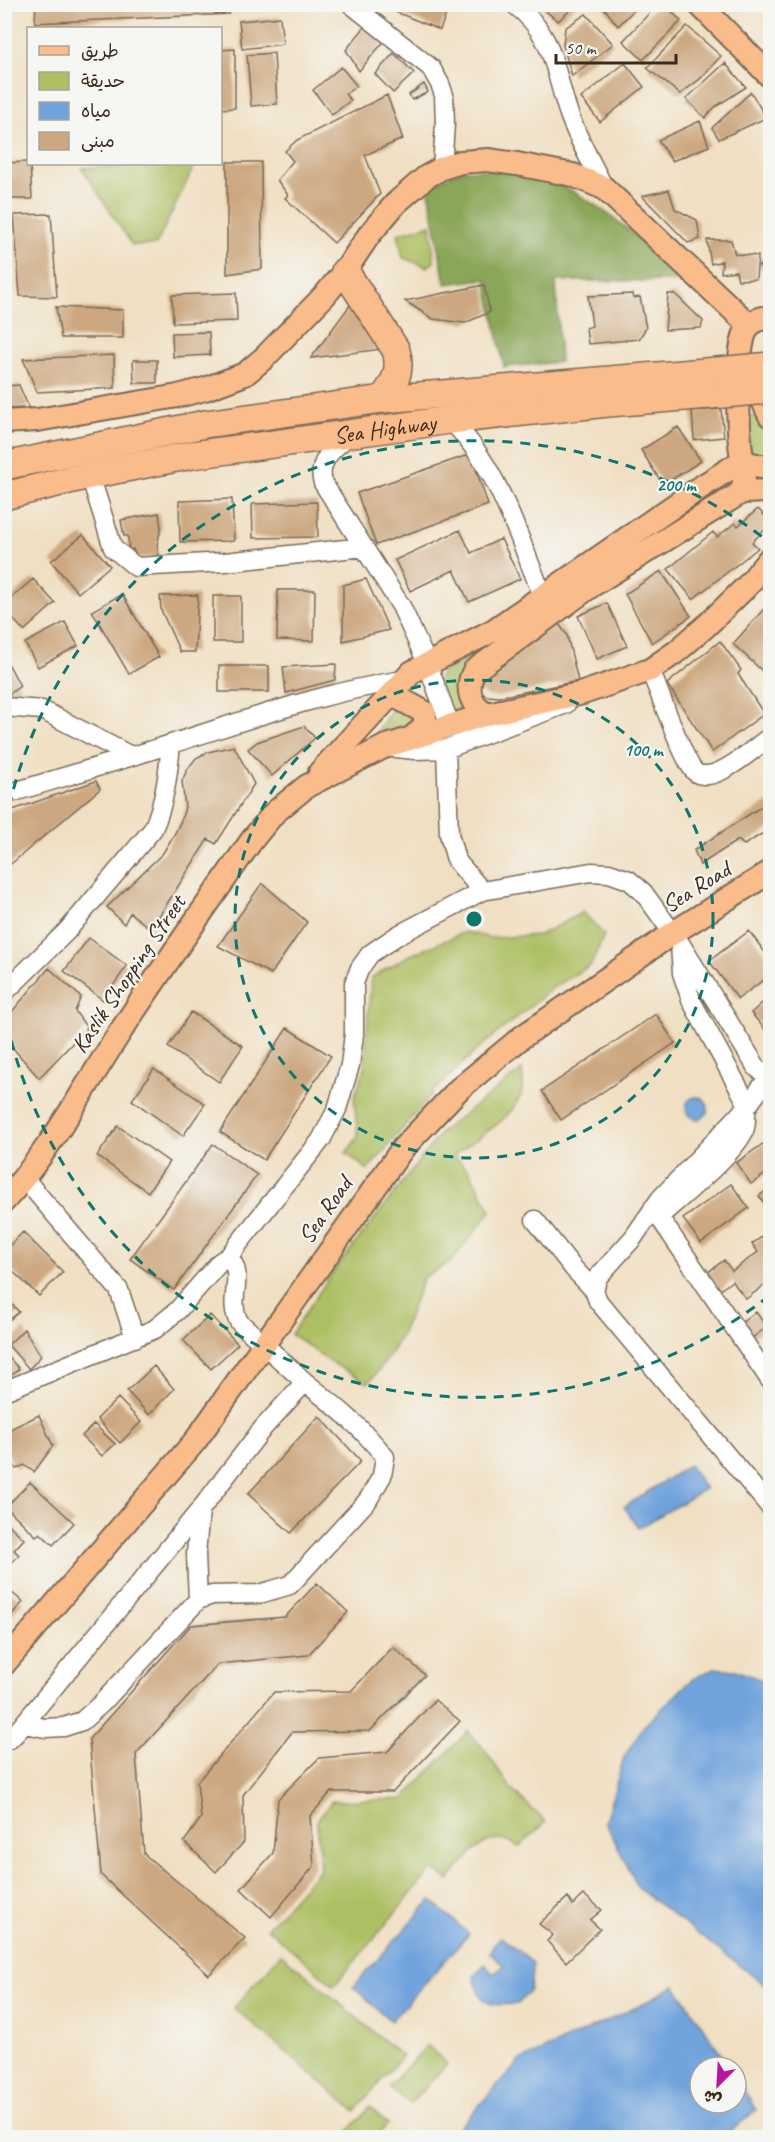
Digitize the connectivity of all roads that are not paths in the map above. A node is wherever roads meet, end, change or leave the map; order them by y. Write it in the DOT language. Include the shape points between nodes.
graph roads {
  1 [pos="351,4"];
  2 [pos="514,4"];
  3 [pos="699,4"];
  4 [pos="771,76"];
  5 [pos="442,168"];
  6 [pos="604,188"];
  7 [pos="345,271"];
  8 [pos="771,317"];
  9 [pos="760,328"];
  10 [pos="726,382"];
  11 [pos="770,390"];
  12 [pos="383,399"];
  13 [pos="450,420"];
  14 [pos="4,422"];
  15 [pos="355,432"];
  16 [pos="743,462"];
  17 [pos="4,466"];
  18 [pos="771,468"];
  19 [pos="90,475"];
  20 [pos="771,491"];
  21 [pos="742,492"];
  22 [pos="4,496"];
  23 [pos="364,547"];
  24 [pos="771,558"];
  25 [pos="547,605"];
  26 [pos="427,663"];
  27 [pos="650,670"];
  28 [pos="397,687"];
  29 [pos="583,693"];
  30 [pos="4,707"];
  31 [pos="487,714"];
  32 [pos="450,725"];
  33 [pos="771,737"];
  34 [pos="411,738"];
  35 [pos="171,744"];
  36 [pos="384,747"];
  37 [pos="446,749"];
  38 [pos="131,756"];
  39 [pos="307,786"];
  40 [pos="4,795"];
  41 [pos="771,872"];
  42 [pos="482,891"];
  43 [pos="676,938"];
  44 [pos="4,993"];
  45 [pos="770,1076"];
  46 [pos="747,1106"];
  47 [pos="24,1178"];
  48 [pos="4,1201"];
  49 [pos="657,1212"];
  50 [pos="536,1220"];
  51 [pos="228,1257"];
  52 [pos="594,1290"];
  53 [pos="135,1338"];
  54 [pos="263,1346"];
  55 [pos="771,1380"];
  56 [pos="305,1382"];
  57 [pos="4,1391"];
  58 [pos="771,1507"];
  59 [pos="200,1510"];
  60 [pos="198,1600"];
  61 [pos="4,1664"];
  62 [pos="24,1724"];
  63 [pos="4,1741"];
  1 -- 5 [label="street" via="431,68 440,84 445,124"];
  2 -- 6 [label="street" via="547,42 570,118"];
  3 -- 4 [label="main road"];
  5 -- 6 [label="main road" via="488,160 573,175"];
  5 -- 7 [label="main road" via="396,203"];
  6 -- 9 [label="main road"];
  7 -- 12 [label="highway" via="399,360 398,374"];
  7 -- 14 [label="main road" via="245,374 178,396"];
  8 -- 9 [label="main road" via="756,320"];
  9 -- 11 [label="main road" via="750,352 753,374 761,397"];
  9 -- 16 [label="main road" via="745,332 742,345 739,399"];
  10 -- 11 [label="highway, Sea Highway, bridge"];
  10 -- 12 [label="highway, Sea Highway"];
  10 -- 13 [label="highway, Sea Highway" via="620,402"];
  12 -- 17 [label="highway, Sea Highway" via="205,424"];
  13 -- 15 [label="highway, Sea Highway"];
  13 -- 25 [label="street" via="489,468"];
  15 -- 19 [label="highway, Sea Highway" via="192,454"];
  15 -- 23 [label="street" via="322,463 321,477"];
  16 -- 18 [label="main road"];
  16 -- 21 [label="main road"];
  16 -- 25 [label="main road" via="704,485"];
  19 -- 22 [label="highway, Sea Highway"];
  19 -- 23 [label="street" via="113,548 136,567"];
  20 -- 21 [label="main road"];
  21 -- 25 [label="main road" via="641,554"];
  23 -- 26 [label="street" via="401,606"];
  24 -- 27 [label="main road, Kaslik Shopping Street" via="706,626"];
  25 -- 26 [label="main road, Kaslik Shopping Street"];
  25 -- 31 [label="main road" via="470,678 471,696 478,709"];
  26 -- 28 [label="main road, Kaslik Shopping Street"];
  26 -- 32 [label="street"];
  27 -- 29 [label="main road, Kaslik Shopping Street"];
  27 -- 33 [label="street" via="696,773 721,771"];
  28 -- 34 [label="main road" via="426,717 424,726"];
  28 -- 35 [label="street" via="340,692"];
  28 -- 39 [label="main road, Kaslik Shopping Street"];
  29 -- 31 [label="main road, Kaslik Shopping Street"];
  29 -- 37 [label="street" via="562,706"];
  30 -- 38 [label="street" via="42,710"];
  31 -- 32 [label="main road, Kaslik Shopping Street"];
  32 -- 34 [label="main road, Kaslik Shopping Street"];
  34 -- 36 [label="main road, Kaslik Shopping Street"];
  35 -- 38 [label="street"];
  35 -- 44 [label="street" via="165,795 153,829 68,930"];
  36 -- 37 [label="street"];
  36 -- 39 [label="main road, Kaslik Shopping Street"];
  37 -- 42 [label="street" via="449,834 456,860"];
  38 -- 40 [label="street"];
  39 -- 47 [label="main road, Kaslik Shopping Street" via="274,813 252,840"];
  41 -- 43 [label="main road, Sea Road"];
  42 -- 43 [label="street" via="591,872 609,873 636,885"];
  42 -- 51 [label="street" via="393,938 366,959 354,983 351,1057 337,1109 321,1140"];
  43 -- 45 [label="street" via="757,1068"];
  43 -- 46 [label="street" via="692,1002"];
  43 -- 54 [label="main road, Sea Road" via="522,1037 466,1082 402,1148"];
  45 -- 46 [label="street"];
  46 -- 49 [label="street"];
  47 -- 48 [label="main road, Kaslik Shopping Street"];
  47 -- 53 [label="street" via="118,1290"];
  49 -- 52 [label="street" via="598,1277"];
  49 -- 55 [label="street"];
  50 -- 52 [label="street"];
  51 -- 53 [label="street" via="164,1322"];
  51 -- 54 [label="street" via="237,1273 235,1315"];
  52 -- 58 [label="street" via="598,1301"];
  53 -- 57 [label="street"];
  54 -- 56 [label="street"];
  54 -- 61 [label="main road, Sea Road" via="196,1440"];
  56 -- 59 [label="street" via="263,1428"];
  56 -- 60 [label="street" via="370,1437 385,1457 382,1476 354,1517 290,1585 259,1594 212,1595"];
  59 -- 60 [label="street" via="195,1564"];
  59 -- 62 [label="street"];
  60 -- 62 [label="street" via="82,1721 45,1728"];
  62 -- 63 [label="street"];
}
